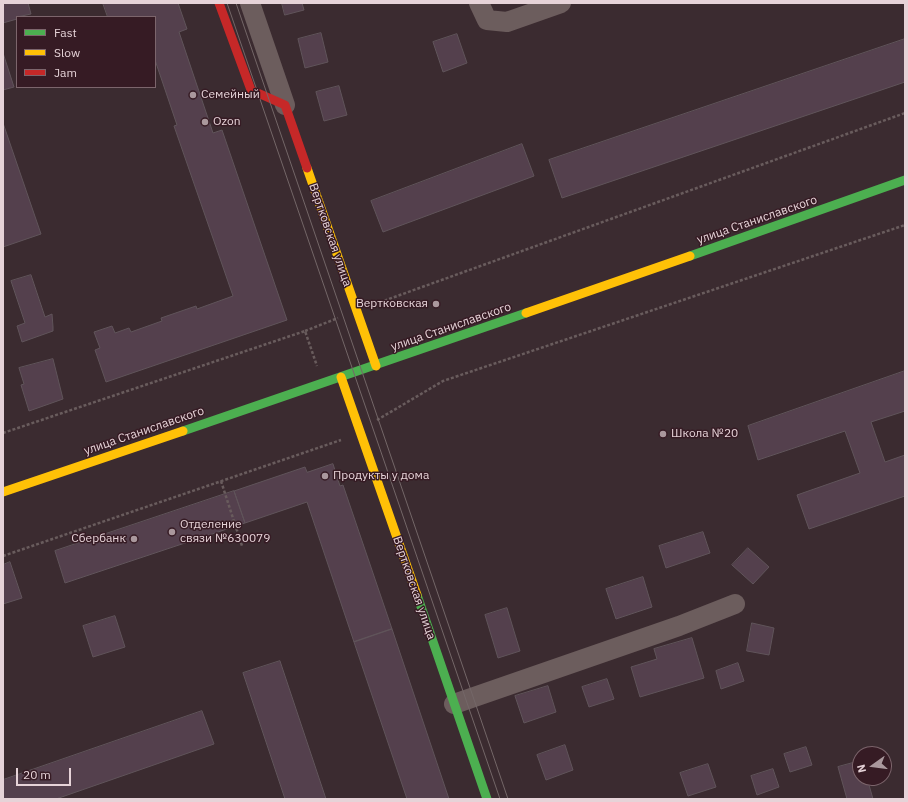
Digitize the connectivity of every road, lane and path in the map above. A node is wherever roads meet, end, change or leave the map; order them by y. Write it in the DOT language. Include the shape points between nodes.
graph roads {
  1 [pos="219,3"];
  2 [pos="250,3"];
  3 [pos="479,3"];
  4 [pos="562,3"];
  5 [pos="284,105"];
  6 [pos="905,113"];
  7 [pos="905,180"];
  8 [pos="905,225"];
  9 [pos="357,311"];
  10 [pos="305,331"];
  11 [pos="376,366"];
  12 [pos="341,377"];
  13 [pos="322,384"];
  14 [pos="360,430"];
  15 [pos="3,433"];
  16 [pos="340,433"];
  17 [pos="221,481"];
  18 [pos="3,492"];
  19 [pos="242,546"];
  20 [pos="3,556"];
  21 [pos="734,604"];
  22 [pos="454,704"];
  23 [pos="488,799"];
  1 -- 5 [label="main road" via="251,90"];
  2 -- 5 [label="street, Вертковская улица"];
  3 -- 4 [label="street" via="487,20 507,22"];
  5 -- 9 [label="main road, Вертковская улица"];
  6 -- 9 [label="path"];
  7 -- 11 [label="main road, улица Станиславского"];
  8 -- 14 [label="path" via="442,381"];
  9 -- 10 [label="path"];
  9 -- 11 [label="main road, Вертковская улица"];
  10 -- 13 [label="path"];
  10 -- 15 [label="path"];
  11 -- 12 [label="main road, улица Станиславского"];
  12 -- 13 [label="main road, улица Станиславского"];
  12 -- 14 [label="main road, Вертковская улица"];
  13 -- 18 [label="main road, улица Станиславского"];
  14 -- 22 [label="main road, Вертковская улица"];
  16 -- 17 [label="path" via="343,440"];
  17 -- 19 [label="path"];
  17 -- 20 [label="path"];
  21 -- 22 [label="street" via="672,629"];
  22 -- 23 [label="main road, Вертковская улица"];
}
